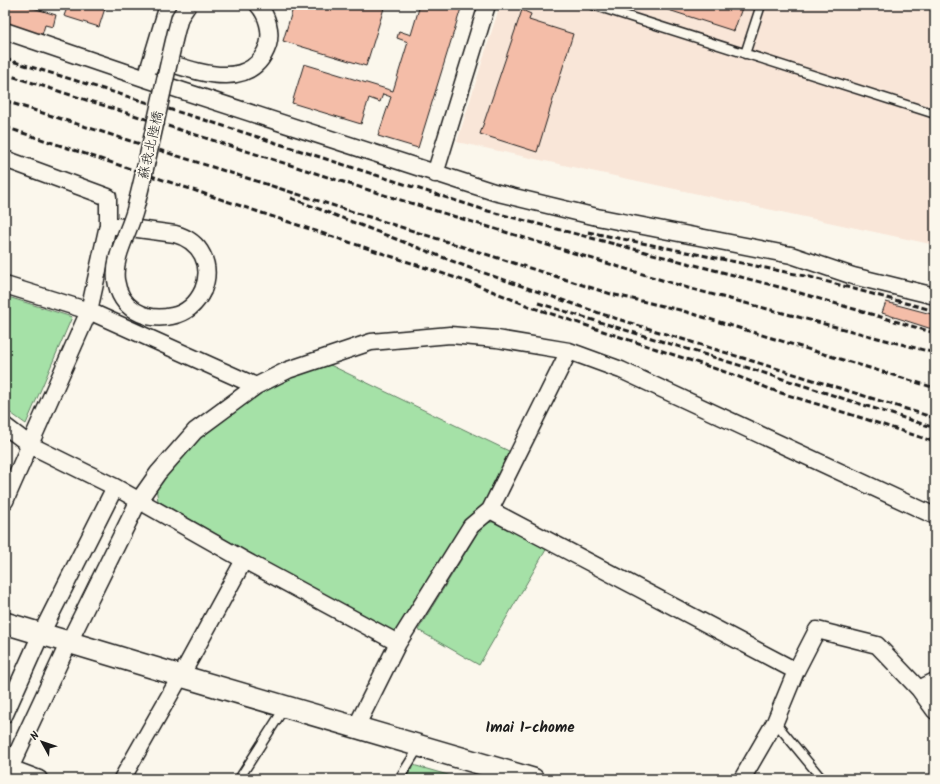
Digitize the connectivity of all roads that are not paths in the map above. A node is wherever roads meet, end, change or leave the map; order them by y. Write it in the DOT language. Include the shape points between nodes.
graph roads {
  1 [pos="168,5"];
  2 [pos="188,5"];
  3 [pos="258,5"];
  4 [pos="487,5"];
  5 [pos="593,5"];
  6 [pos="760,5"];
  7 [pos="5,31"];
  8 [pos="745,54"];
  9 [pos="152,58"];
  10 [pos="146,79"];
  11 [pos="935,114"];
  12 [pos="5,160"];
  13 [pos="435,174"];
  14 [pos="108,225"];
  15 [pos="5,285"];
  16 [pos="935,296"];
  17 [pos="89,311"];
  18 [pos="569,351"];
  19 [pos="256,386"];
  20 [pos="5,426"];
  21 [pos="30,444"];
  22 [pos="115,487"];
  23 [pos="139,500"];
  24 [pos="5,501"];
  25 [pos="490,510"];
  26 [pos="935,516"];
  27 [pos="244,560"];
  28 [pos="5,623"];
  29 [pos="41,634"];
  30 [pos="69,642"];
  31 [pos="398,643"];
  32 [pos="796,671"];
  33 [pos="181,676"];
  34 [pos="935,681"];
  35 [pos="919,689"];
  36 [pos="285,706"];
  37 [pos="935,711"];
  38 [pos="5,714"];
  39 [pos="775,722"];
  40 [pos="356,727"];
  41 [pos="419,747"];
  42 [pos="8,774"];
  43 [pos="39,779"];
  44 [pos="122,779"];
  45 [pos="240,779"];
  46 [pos="399,779"];
  47 [pos="531,779"];
  48 [pos="742,779"];
  49 [pos="822,779"];
  1 -- 9 [label="street"];
  2 -- 14 [label="street, 蘇我北陸橋, bridge" via="180,17 134,212 129,227 126,234 124,242 121,249 116,274 118,289 126,302 144,316 167,318 193,306 207,280 206,262 197,246 184,236 175,234 167,233 153,231 130,228 123,227"];
  3 -- 9 [label="street" via="268,22 268,44 262,57 249,70 232,76 214,75"];
  4 -- 13 [label="street"];
  5 -- 8 [label="lane"];
  6 -- 8 [label="lane"];
  7 -- 10 [label="street"];
  8 -- 11 [label="lane"];
  9 -- 10 [label="street"];
  10 -- 13 [label="street"];
  12 -- 14 [label="street" via="108,197"];
  13 -- 16 [label="street" via="494,192 597,217 791,255 853,276"];
  14 -- 17 [label="street"];
  15 -- 17 [label="street"];
  17 -- 19 [label="street"];
  17 -- 21 [label="street"];
  18 -- 19 [label="street" via="497,339 450,335 401,338 371,342 325,356"];
  18 -- 25 [label="street"];
  18 -- 26 [label="street" via="621,370"];
  19 -- 23 [label="street" via="195,431 158,473"];
  20 -- 21 [label="street"];
  21 -- 22 [label="street"];
  21 -- 24 [label="street"];
  22 -- 23 [label="street"];
  22 -- 29 [label="street"];
  23 -- 27 [label="street"];
  23 -- 30 [label="street"];
  25 -- 31 [label="street" via="471,526"];
  25 -- 32 [label="street"];
  27 -- 31 [label="street"];
  27 -- 33 [label="street"];
  28 -- 29 [label="street"];
  29 -- 30 [label="street"];
  29 -- 38 [label="street"];
  30 -- 33 [label="street"];
  30 -- 42 [label="street"];
  31 -- 40 [label="street"];
  32 -- 35 [label="street" via="817,630 877,645"];
  32 -- 39 [label="street"];
  33 -- 36 [label="street"];
  33 -- 44 [label="street"];
  34 -- 35 [label="street"];
  35 -- 37 [label="street"];
  36 -- 40 [label="street"];
  36 -- 45 [label="lane"];
  39 -- 48 [label="street"];
  39 -- 49 [label="lane"];
  40 -- 41 [label="street"];
  41 -- 46 [label="lane"];
  41 -- 47 [label="street"];
  42 -- 43 [label="street"];
}
